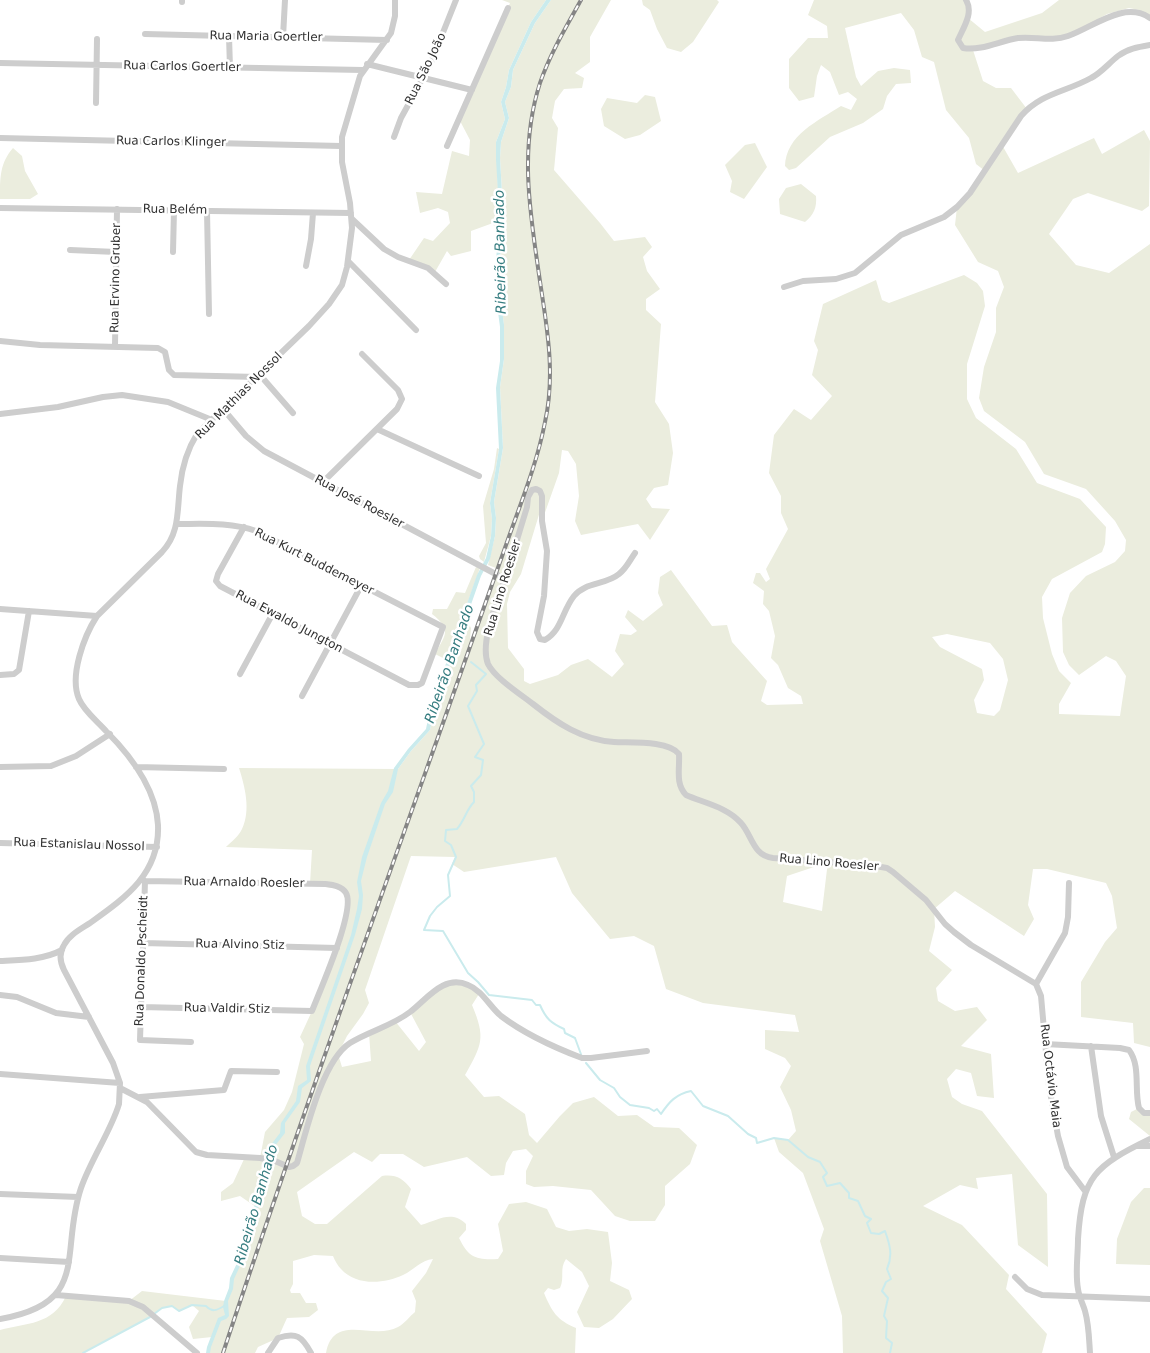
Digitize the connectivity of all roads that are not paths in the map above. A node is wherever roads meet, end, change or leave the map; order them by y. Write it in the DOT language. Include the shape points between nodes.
graph roads {
  1 [pos="285,0"];
  2 [pos="395,0"];
  3 [pos="456,0"];
  4 [pos="966,0"];
  5 [pos="508,8"];
  6 [pos="1150,18"];
  7 [pos="145,34"];
  8 [pos="229,36"];
  9 [pos="283,37"];
  10 [pos="97,39"];
  11 [pos="387,40"];
  12 [pos="1150,45"];
  13 [pos="0,64"];
  14 [pos="97,66"];
  15 [pos="365,67"];
  16 [pos="230,68"];
  17 [pos="423,78"];
  18 [pos="472,90"];
  19 [pos="96,103"];
  20 [pos="394,137"];
  21 [pos="0,138"];
  22 [pos="341,146"];
  23 [pos="447,146"];
  24 [pos="0,208"];
  25 [pos="117,209"];
  26 [pos="174,210"];
  27 [pos="207,211"];
  28 [pos="313,213"];
  29 [pos="351,216"];
  30 [pos="70,250"];
  31 [pos="116,252"];
  32 [pos="173,252"];
  33 [pos="348,261"];
  34 [pos="306,266"];
  35 [pos="446,284"];
  36 [pos="784,287"];
  37 [pos="210,314"];
  38 [pos="416,330"];
  39 [pos="0,342"];
  40 [pos="115,346"];
  41 [pos="362,354"];
  42 [pos="259,376"];
  43 [pos="224,410"];
  44 [pos="293,413"];
  45 [pos="0,414"];
  46 [pos="212,420"];
  47 [pos="377,429"];
  48 [pos="479,476"];
  49 [pos="323,482"];
  50 [pos="177,524"];
  51 [pos="244,527"];
  52 [pos="635,553"];
  53 [pos="505,579"];
  54 [pos="361,586"];
  55 [pos="0,609"];
  56 [pos="29,611"];
  57 [pos="273,613"];
  58 [pos="97,616"];
  59 [pos="330,643"];
  60 [pos="240,674"];
  61 [pos="0,675"];
  62 [pos="418,685"];
  63 [pos="302,696"];
  64 [pos="110,734"];
  65 [pos="0,767"];
  66 [pos="136,768"];
  67 [pos="224,769"];
  68 [pos="0,842"];
  69 [pos="157,847"];
  70 [pos="143,880"];
  71 [pos="1069,883"];
  72 [pos="143,943"];
  73 [pos="336,948"];
  74 [pos="62,950"];
  75 [pos="0,961"];
  76 [pos="1036,984"];
  77 [pos="0,996"];
  78 [pos="141,1007"];
  79 [pos="89,1017"];
  80 [pos="191,1042"];
  81 [pos="1045,1044"];
  82 [pos="1091,1046"];
  83 [pos="647,1051"];
  84 [pos="276,1072"];
  85 [pos="0,1074"];
  86 [pos="120,1086"];
  87 [pos="140,1097"];
  88 [pos="1150,1113"];
  89 [pos="1150,1139"];
  90 [pos="1136,1146"];
  91 [pos="1150,1146"];
  92 [pos="1114,1157"];
  93 [pos="1085,1191"];
  94 [pos="0,1194"];
  95 [pos="78,1197"];
  96 [pos="0,1258"];
  97 [pos="69,1262"];
  98 [pos="1015,1277"];
  99 [pos="56,1295"];
  100 [pos="1080,1297"];
  101 [pos="1150,1299"];
  102 [pos="0,1319"];
  103 [pos="196,1353"];
  104 [pos="268,1353"];
  105 [pos="311,1353"];
  106 [pos="1090,1353"];
  1 -- 9 [label="street"];
  2 -- 11 [label="street, Rua Mathias Nossol" via="395,16"];
  3 -- 17 [label="street, Rua São João"];
  4 -- 6 [label="street" via="969,4 968,18 958,40 962,48 973,50 1020,38 1054,40 1069,36 1107,14 1129,8"];
  5 -- 18 [label="street"];
  7 -- 8 [label="street, Rua Maria Goertler"];
  8 -- 9 [label="street, Rua Maria Goertler"];
  8 -- 16 [label="street"];
  9 -- 11 [label="street, Rua Maria Goertler"];
  10 -- 14 [label="street"];
  11 -- 15 [label="street, Rua Mathias Nossol"];
  12 -- 36 [label="street" via="1119,55 1097,75 1079,85 1050,94 1027,109 970,193 944,217 901,234 855,273"];
  13 -- 14 [label="street, Rua Carlos Goertler"];
  14 -- 16 [label="street, Rua Carlos Goertler"];
  14 -- 19 [label="street"];
  15 -- 16 [label="street, Rua Carlos Goertler"];
  15 -- 17 [label="street, Rua Carlos Goertler"];
  15 -- 22 [label="street, Rua Mathias Nossol"];
  17 -- 18 [label="street, Rua Carlos Goertler"];
  17 -- 20 [label="street, Rua São João"];
  18 -- 23 [label="street"];
  21 -- 22 [label="street, Rua Carlos Klinger"];
  22 -- 29 [label="street, Rua Mathias Nossol"];
  24 -- 25 [label="street, Rua Belém"];
  25 -- 26 [label="street, Rua Belém"];
  25 -- 31 [label="street, Rua Ervino Gruber"];
  26 -- 27 [label="street, Rua Belém"];
  26 -- 32 [label="street"];
  27 -- 28 [label="street, Rua Belém"];
  27 -- 37 [label="street"];
  28 -- 29 [label="street, Rua Belém"];
  28 -- 34 [label="street"];
  29 -- 33 [label="street, Rua Mathias Nossol"];
  29 -- 35 [label="street" via="384,249 428,268"];
  30 -- 31 [label="street"];
  31 -- 40 [label="street, Rua Ervino Gruber"];
  33 -- 38 [label="street"];
  33 -- 42 [label="street, Rua Mathias Nossol" via="342,285 329,304"];
  39 -- 40 [label="street"];
  40 -- 42 [label="street" via="161,349 174,375"];
  41 -- 47 [label="street" via="398,390 402,399"];
  42 -- 43 [label="street, Rua Mathias Nossol"];
  42 -- 44 [label="street"];
  43 -- 46 [label="street, Rua Mathias Nossol"];
  43 -- 49 [label="street, Rua José Roesler" via="258,447"];
  45 -- 46 [label="street" via="122,395 168,402"];
  46 -- 50 [label="street, Rua Mathias Nossol" via="197,434 187,456 179,488"];
  47 -- 48 [label="street"];
  47 -- 49 [label="street"];
  49 -- 53 [label="street, Rua José Roesler"];
  50 -- 51 [label="street, Rua Kurt Buddemeyer"];
  50 -- 58 [label="street, Rua Mathias Nossol" via="167,547"];
  51 -- 54 [label="street, Rua Kurt Buddemeyer"];
  51 -- 57 [label="street, Rua Ewaldo Jungton" via="216,581"];
  52 -- 53 [label="street, Rua Lino Roesler" via="618,575 574,595 559,628 551,637 540,639 537,632 544,596 547,551 542,496 536,489 528,497"];
  53 -- 76 [label="street, Rua Lino Roesler" via="488,632 487,658 493,671 538,708 585,737 673,748 678,754 681,790 736,818 763,856 887,868 926,900 954,932"];
  54 -- 59 [label="street"];
  54 -- 62 [label="street, Rua Kurt Buddemeyer" via="443,628"];
  55 -- 56 [label="street"];
  56 -- 58 [label="street"];
  56 -- 61 [label="street" via="19,670 14,674"];
  57 -- 59 [label="street, Rua Ewaldo Jungton"];
  57 -- 60 [label="street"];
  58 -- 64 [label="street, Rua Mathias Nossol" via="82,648 76,686 82,705"];
  59 -- 62 [label="street, Rua Ewaldo Jungton" via="410,685"];
  59 -- 63 [label="street"];
  64 -- 65 [label="street" via="76,756 51,766"];
  64 -- 66 [label="street, Rua Mathias Nossol"];
  66 -- 67 [label="street"];
  66 -- 69 [label="street, Rua Mathias Nossol" via="153,799 158,823"];
  68 -- 69 [label="street, Rua Estanislau Nossol"];
  69 -- 70 [label="street, Rua Mathias Nossol"];
  70 -- 72 [label="street, Rua Donaldo Pscheidt"];
  70 -- 73 [label="street, Rua Arnaldo Roesler" via="336,886 348,899 348,912"];
  70 -- 74 [label="street, Rua Mathias Nossol" via="118,903 70,937"];
  71 -- 76 [label="street" via="1065,933"];
  72 -- 73 [label="street, Rua Alvino Stiz"];
  72 -- 78 [label="street, Rua Donaldo Pscheidt"];
  73 -- 78 [label="street, Rua Valdir Stiz" via="312,1011"];
  74 -- 75 [label="street" via="36,959"];
  74 -- 79 [label="street" via="60,960 64,970"];
  76 -- 81 [label="street, Rua Octávio Maia"];
  77 -- 79 [label="street" via="17,997 56,1013"];
  78 -- 80 [label="street, Rua Donaldo Pscheidt" via="140,1040"];
  79 -- 86 [label="street"];
  81 -- 82 [label="street"];
  81 -- 93 [label="street, Rua Octávio Maia" via="1060,1148 1067,1167"];
  82 -- 88 [label="street" via="1129,1050 1135,1065 1139,1108"];
  82 -- 92 [label="street" via="1098,1105"];
  83 -- 87 [label="street" via="582,1058 527,1034 501,1015 470,985 456,983 436,989 403,1017 357,1038 342,1050 325,1078 297,1163 293,1166 266,1159 196,1152"];
  84 -- 87 [label="street" via="231,1072 224,1090"];
  85 -- 86 [label="street"];
  86 -- 87 [label="street"];
  86 -- 95 [label="street" via="116,1114"];
  89 -- 90 [label="street"];
  90 -- 91 [label="street"];
  90 -- 92 [label="street"];
  92 -- 93 [label="street"];
  93 -- 100 [label="street" via="1078,1259"];
  94 -- 95 [label="street"];
  95 -- 97 [label="street"];
  96 -- 97 [label="street"];
  97 -- 99 [label="street"];
  98 -- 100 [label="street" via="1037,1294"];
  99 -- 102 [label="street" via="29,1312"];
  99 -- 103 [label="street" via="129,1301 143,1307"];
  100 -- 101 [label="street"];
  100 -- 106 [label="street" via="1087,1321"];
  104 -- 105 [label="street" via="278,1338 288,1334 298,1336"];
}
